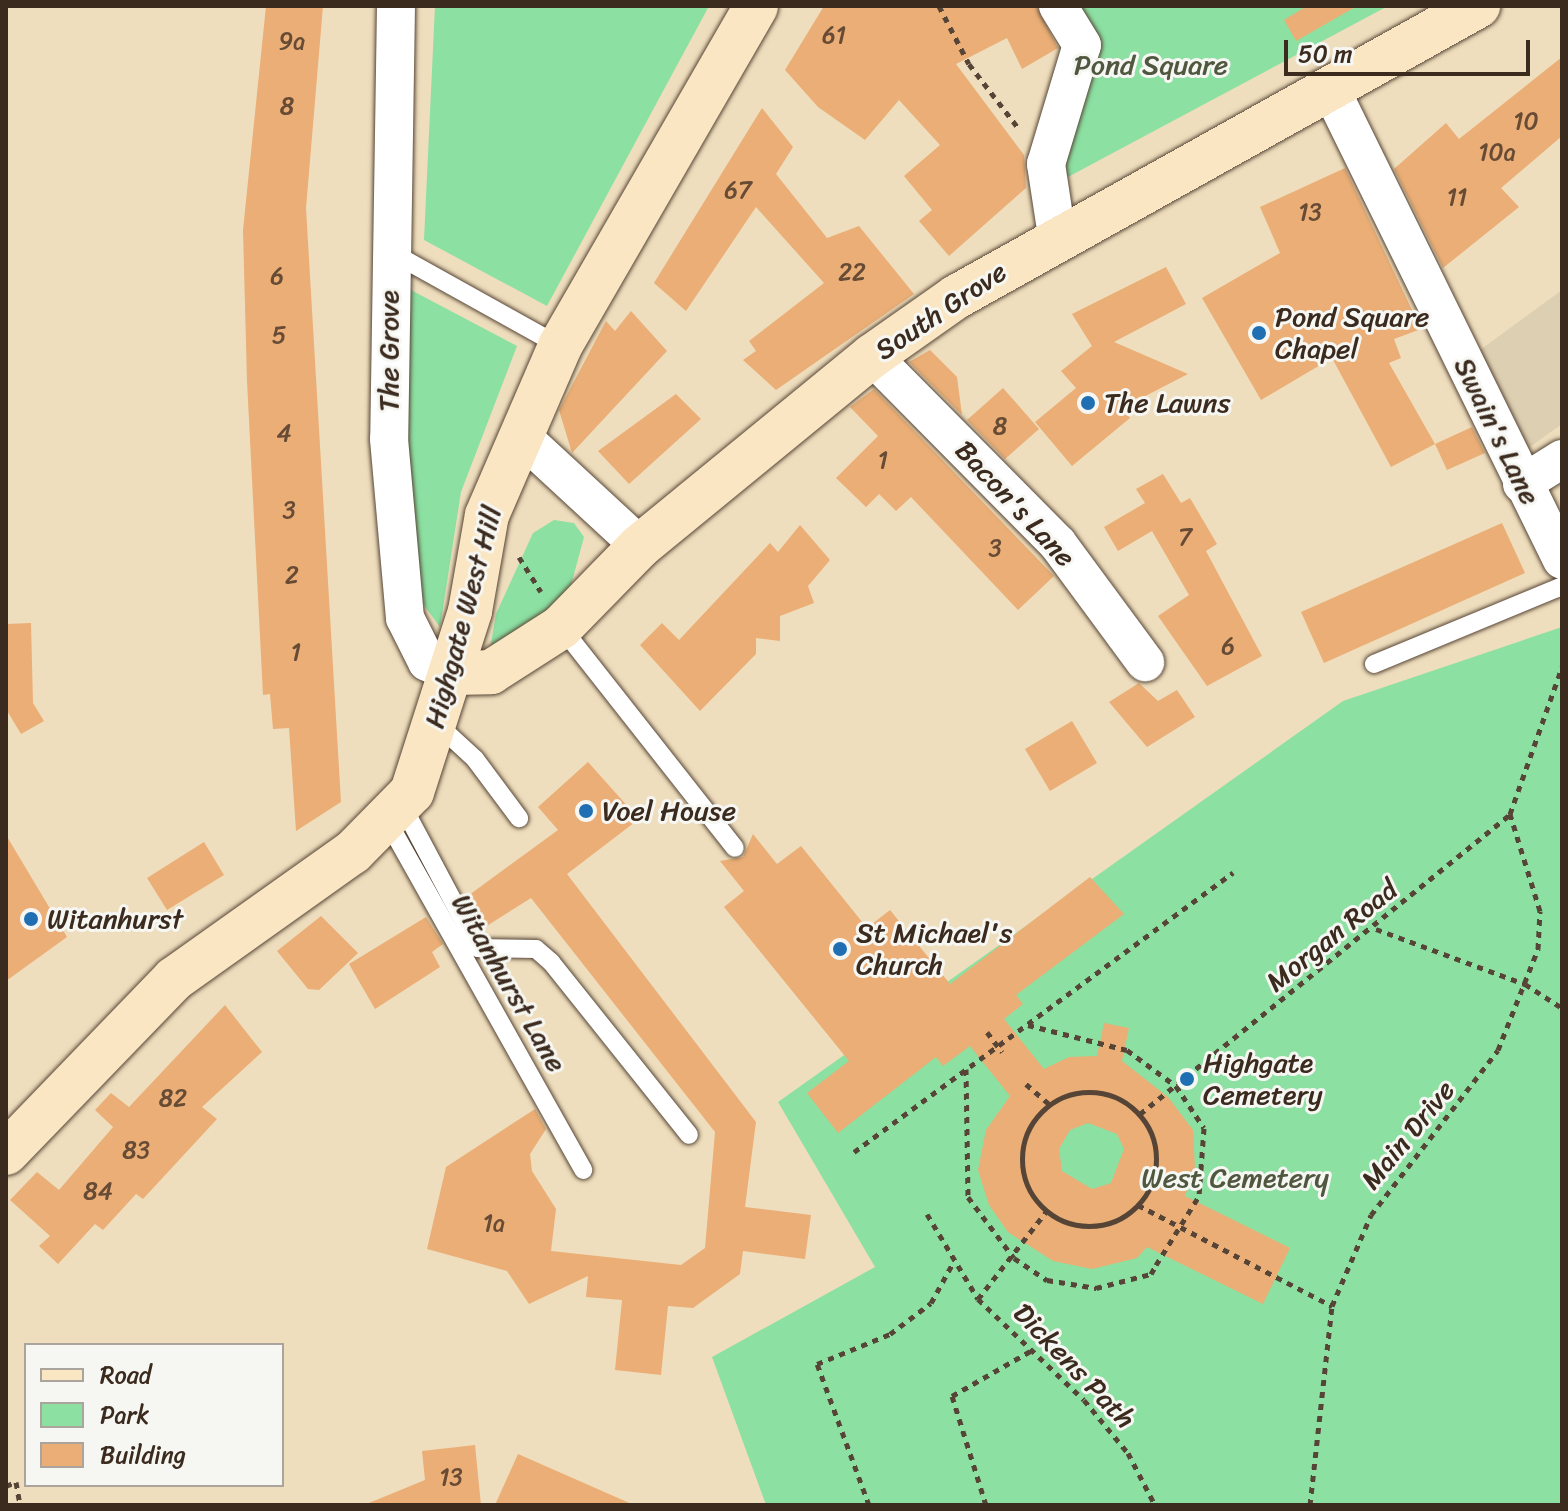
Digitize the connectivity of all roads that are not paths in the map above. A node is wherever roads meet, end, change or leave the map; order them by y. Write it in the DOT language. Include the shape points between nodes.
graph roads {
  1 [pos="396,6"];
  2 [pos="756,6"];
  3 [pos="1058,6"];
  4 [pos="1478,6"];
  5 [pos="1329,86"];
  6 [pos="1057,236"];
  7 [pos="389,251"];
  8 [pos="560,346"];
  9 [pos="872,356"];
  10 [pos="522,437"];
  11 [pos="1562,459"];
  12 [pos="1522,484"];
  13 [pos="640,546"];
  14 [pos="1562,560"];
  15 [pos="1562,586"];
  16 [pos="561,627"];
  17 [pos="1145,662"];
  18 [pos="1374,664"];
  19 [pos="452,673"];
  20 [pos="436,723"];
  21 [pos="395,813"];
  22 [pos="519,818"];
  23 [pos="735,848"];
  24 [pos="689,1135"];
  25 [pos="6,1153"];
  26 [pos="583,1170"];
  1 -- 7 [label="street, The Grove"];
  2 -- 8 [label="street, Highgate West Hill"];
  3 -- 6 [label="street" via="1082,45 1046,164"];
  4 -- 5 [label="street, South Grove"];
  5 -- 6 [label="street, South Grove"];
  5 -- 12 [label="street, Swain's Lane"];
  6 -- 9 [label="street, South Grove"];
  7 -- 8 [label="lane"];
  7 -- 19 [label="street, The Grove" via="389,439 405,618 427,662"];
  8 -- 10 [label="street, Highgate West Hill"];
  9 -- 13 [label="street, South Grove"];
  9 -- 17 [label="street, Bacon's Lane" via="1058,544"];
  10 -- 13 [label="street"];
  10 -- 19 [label="street, Highgate West Hill" via="487,515"];
  11 -- 12 [label="street"];
  12 -- 14 [label="street, Swain's Lane"];
  13 -- 16 [label="street, South Grove"];
  15 -- 18 [label="lane"];
  16 -- 19 [label="street, South Grove" via="491,672"];
  16 -- 23 [label="lane"];
  19 -- 20 [label="street, Highgate West Hill"];
  20 -- 21 [label="street, Highgate West Hill"];
  20 -- 22 [label="lane" via="475,759"];
  21 -- 24 [label="lane" via="478,948 536,949 551,962"];
  21 -- 25 [label="street" via="174,979"];
  21 -- 26 [label="lane, Witanhurst Lane"];
}
